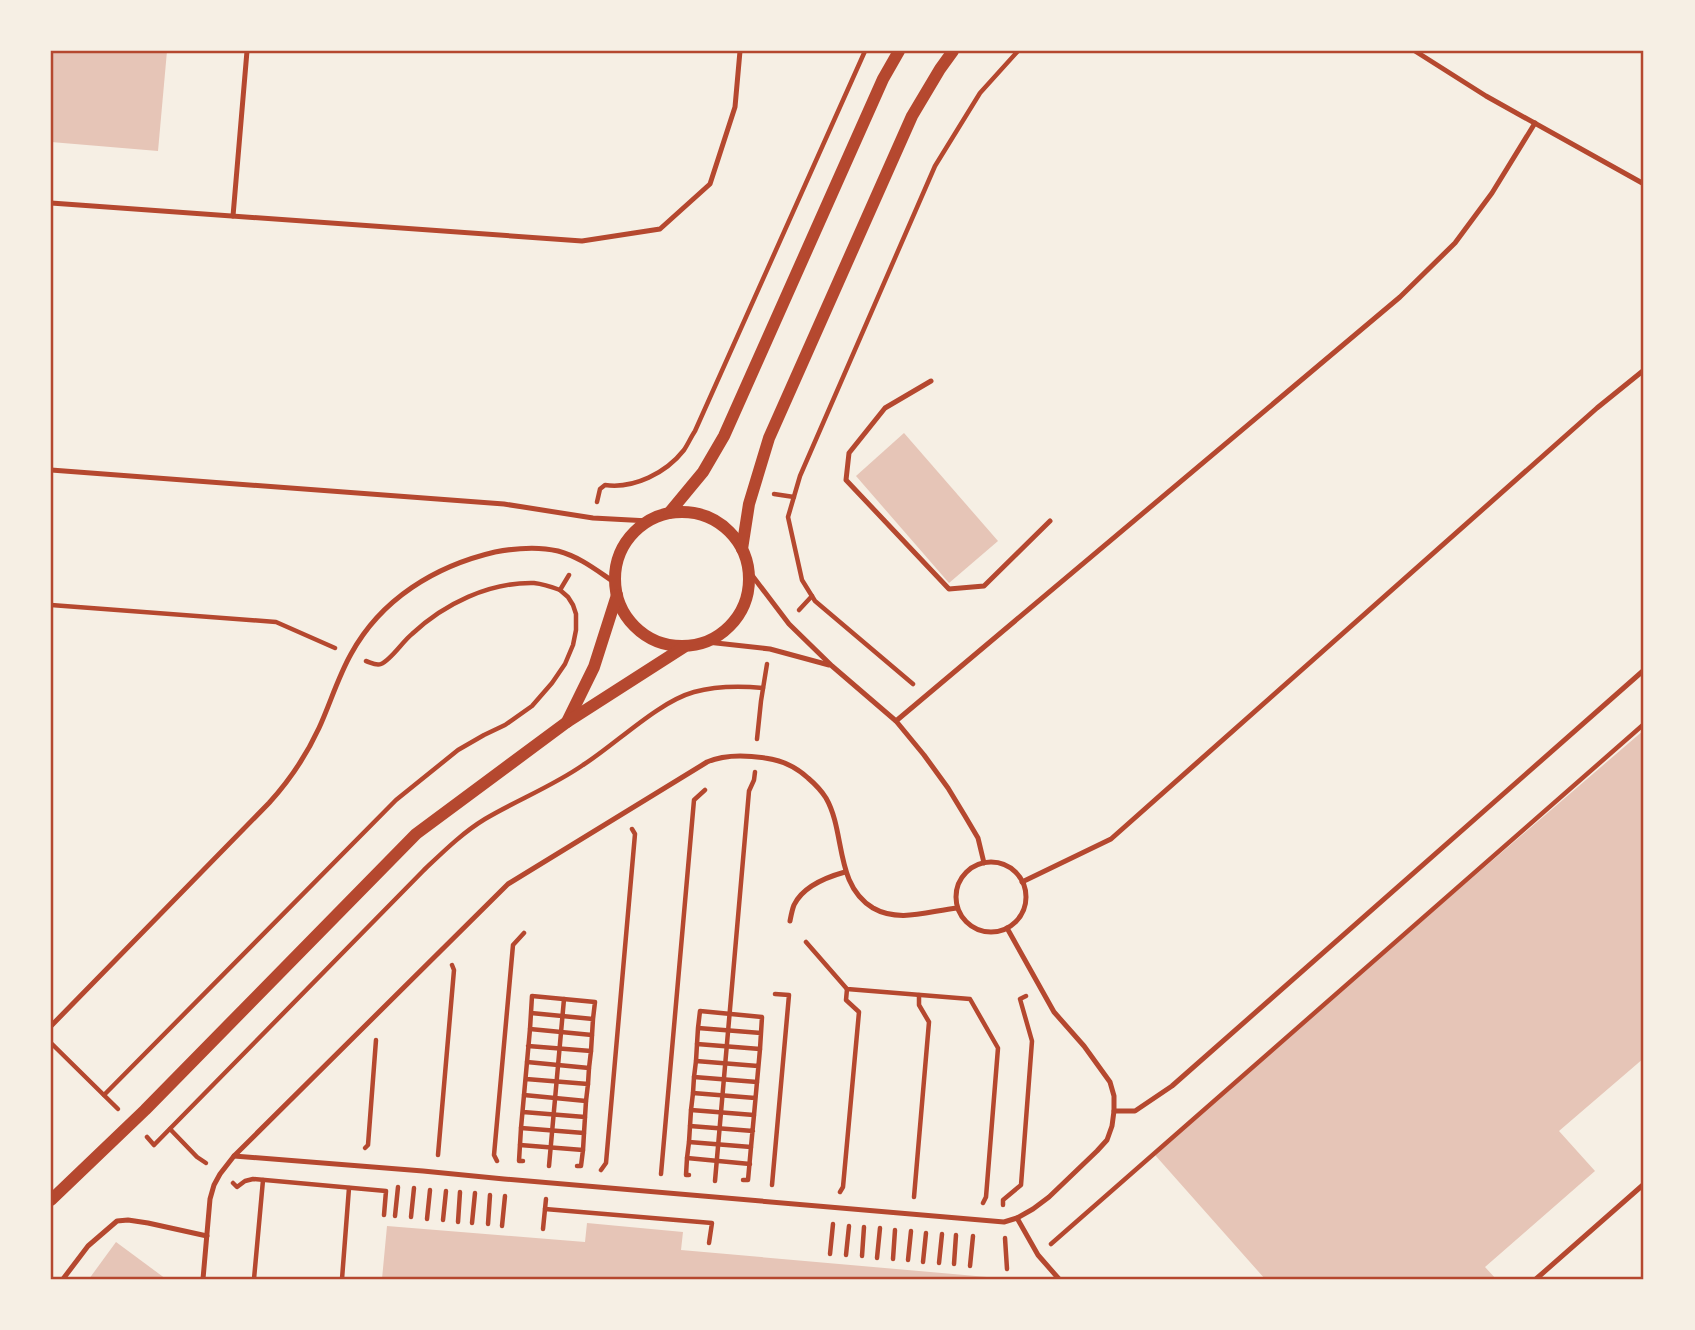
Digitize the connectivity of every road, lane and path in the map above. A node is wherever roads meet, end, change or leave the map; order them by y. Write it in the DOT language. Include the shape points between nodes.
graph roads {
  1 [pos="247,51"];
  2 [pos="740,51"];
  3 [pos="865,51"];
  4 [pos="899,51"];
  5 [pos="953,51"];
  6 [pos="1018,51"];
  7 [pos="1415,51"];
  8 [pos="1535,123"];
  9 [pos="1644,184"];
  10 [pos="51,203"];
  11 [pos="233,216"];
  12 [pos="1644,370"];
  13 [pos="931,381"];
  14 [pos="51,470"];
  15 [pos="669,513"];
  16 [pos="593,518"];
  17 [pos="649,521"];
  18 [pos="1049,521"];
  19 [pos="742,549"];
  20 [pos="578,558"];
  21 [pos="748,570"];
  22 [pos="615,589"];
  23 [pos="560,590"];
  24 [pos="51,606"];
  25 [pos="707,642"];
  26 [pos="684,647"];
  27 [pos="770,649"];
  28 [pos="350,655"];
  29 [pos="832,666"];
  30 [pos="1644,670"];
  31 [pos="763,688"];
  32 [pos="927,695"];
  33 [pos="896,721"];
  34 [pos="567,722"];
  35 [pos="1644,724"];
  36 [pos="756,757"];
  37 [pos="705,790"];
  38 [pos="623,813"];
  39 [pos="984,863"];
  40 [pos="845,872"];
  41 [pos="1022,882"];
  42 [pos="957,908"];
  43 [pos="790,921"];
  44 [pos="1007,928"];
  45 [pos="524,933"];
  46 [pos="806,942"];
  47 [pos="443,948"];
  48 [pos="1040,986"];
  49 [pos="847,989"];
  50 [pos="775,994"];
  51 [pos="919,995"];
  52 [pos="564,999"];
  53 [pos="531,1013"];
  54 [pos="730,1014"];
  55 [pos="562,1016"];
  56 [pos="593,1018"];
  57 [pos="51,1026"];
  58 [pos="365,1026"];
  59 [pos="698,1028"];
  60 [pos="530,1030"];
  61 [pos="728,1030"];
  62 [pos="561,1032"];
  63 [pos="761,1033"];
  64 [pos="592,1035"];
  65 [pos="51,1044"];
  66 [pos="697,1044"];
  67 [pos="528,1046"];
  68 [pos="727,1047"];
  69 [pos="559,1048"];
  70 [pos="760,1049"];
  71 [pos="591,1051"];
  72 [pos="696,1060"];
  73 [pos="527,1062"];
  74 [pos="725,1063"];
  75 [pos="558,1065"];
  76 [pos="758,1066"];
  77 [pos="589,1068"];
  78 [pos="694,1077"];
  79 [pos="526,1079"];
  80 [pos="724,1079"];
  81 [pos="556,1081"];
  82 [pos="757,1082"];
  83 [pos="588,1084"];
  84 [pos="693,1093"];
  85 [pos="524,1095"];
  86 [pos="104,1096"];
  87 [pos="723,1096"];
  88 [pos="555,1098"];
  89 [pos="755,1098"];
  90 [pos="586,1101"];
  91 [pos="691,1110"];
  92 [pos="1114,1111"];
  93 [pos="523,1112"];
  94 [pos="722,1112"];
  95 [pos="554,1114"];
  96 [pos="754,1115"];
  97 [pos="585,1117"];
  98 [pos="131,1123"];
  99 [pos="690,1126"];
  100 [pos="521,1128"];
  101 [pos="720,1128"];
  102 [pos="170,1129"];
  103 [pos="552,1131"];
  104 [pos="752,1131"];
  105 [pos="584,1133"];
  106 [pos="689,1142"];
  107 [pos="520,1144"];
  108 [pos="718,1144"];
  109 [pos="550,1147"];
  110 [pos="751,1147"];
  111 [pos="583,1150"];
  112 [pos="234,1156"];
  113 [pos="687,1158"];
  114 [pos="717,1161"];
  115 [pos="529,1162"];
  116 [pos="539,1163"];
  117 [pos="549,1163"];
  118 [pos="560,1164"];
  119 [pos="750,1164"];
  120 [pos="351,1165"];
  121 [pos="570,1165"];
  122 [pos="423,1171"];
  123 [pos="220,1174"];
  124 [pos="696,1176"];
  125 [pos="706,1176"];
  126 [pos="716,1177"];
  127 [pos="726,1178"];
  128 [pos="504,1179"];
  129 [pos="737,1179"];
  130 [pos="263,1181"];
  131 [pos="548,1183"];
  132 [pos="1644,1184"];
  133 [pos="398,1186"];
  134 [pos="592,1187"];
  135 [pos="349,1188"];
  136 [pos="414,1188"];
  137 [pos="430,1189"];
  138 [pos="446,1190"];
  139 [pos="460,1191"];
  140 [pos="475,1193"];
  141 [pos="490,1194"];
  142 [pos="671,1194"];
  143 [pos="505,1195"];
  144 [pos="714,1196"];
  145 [pos="51,1200"];
  146 [pos="760,1200"];
  147 [pos="829,1206"];
  148 [pos="545,1209"];
  149 [pos="901,1213"];
  150 [pos="384,1215"];
  151 [pos="395,1216"];
  152 [pos="411,1217"];
  153 [pos="1017,1218"];
  154 [pos="428,1219"];
  155 [pos="973,1219"];
  156 [pos="443,1220"];
  157 [pos="458,1222"];
  158 [pos="1004,1222"];
  159 [pos="472,1223"];
  160 [pos="712,1223"];
  161 [pos="488,1224"];
  162 [pos="833,1224"];
  163 [pos="849,1225"];
  164 [pos="502,1226"];
  165 [pos="864,1226"];
  166 [pos="880,1228"];
  167 [pos="543,1229"];
  168 [pos="895,1229"];
  169 [pos="911,1230"];
  170 [pos="926,1232"];
  171 [pos="942,1233"];
  172 [pos="957,1234"];
  173 [pos="974,1235"];
  174 [pos="207,1236"];
  175 [pos="709,1243"];
  176 [pos="830,1254"];
  177 [pos="846,1255"];
  178 [pos="1038,1255"];
  179 [pos="862,1256"];
  180 [pos="877,1258"];
  181 [pos="893,1259"];
  182 [pos="908,1260"];
  183 [pos="923,1262"];
  184 [pos="939,1263"];
  185 [pos="954,1264"];
  186 [pos="970,1266"];
  187 [pos="1007,1269"];
  188 [pos="63,1279"];
  189 [pos="203,1279"];
  190 [pos="254,1279"];
  191 [pos="342,1279"];
  192 [pos="1059,1279"];
  193 [pos="1536,1279"];
  1 -- 11 [label="lane"];
  2 -- 11 [label="lane" via="735,107 710,184 660,229 582,241"];
  3 -- 16 [label="path" via="695,431 670,465 636,482 600,489"];
  4 -- 15 [label="street" via="724,436 703,472"];
  5 -- 19 [label="street" via="912,116 769,438"];
  6 -- 32 [label="path" via="980,93 935,166 800,476 788,517 802,580 815,601"];
  7 -- 8 [label="lane"];
  8 -- 9 [label="lane"];
  8 -- 32 [label="lane" via="1455,243 1400,297"];
  10 -- 11 [label="lane"];
  12 -- 41 [label="lane" via="1111,839"];
  13 -- 18 [label="lane" via="886,408 849,453 846,480 949,589 984,586"];
  14 -- 16 [label="lane" via="504,504"];
  15 -- 17 [label="street"];
  15 -- 19 [label="street" via="712,519 729,531"];
  16 -- 17 [label="lane"];
  17 -- 22 [label="street" via="632,534 620,553"];
  19 -- 21 [label="street"];
  20 -- 22 [label="lane"];
  20 -- 23 [label="path"];
  20 -- 28 [label="lane" via="559,551 517,548 459,562 425,578 396,600"];
  21 -- 25 [label="street" via="748,592 740,612 726,630"];
  21 -- 29 [label="lane" via="789,624"];
  22 -- 26 [label="street" via="625,616 641,633 662,644"];
  22 -- 34 [label="street" via="594,667"];
  23 -- 28 [label="path" via="534,583 490,589 444,609 384,663 376,665"];
  23 -- 86 [label="path" via="576,614 573,645 565,664 532,706 458,751 396,800"];
  24 -- 28 [label="path" via="276,622"];
  25 -- 26 [label="street"];
  25 -- 27 [label="lane"];
  26 -- 34 [label="street"];
  27 -- 29 [label="lane"];
  27 -- 31 [label="path"];
  28 -- 57 [label="lane" via="319,728 288,782"];
  29 -- 33 [label="lane"];
  30 -- 92 [label="lane" via="1172,1086 1135,1111"];
  31 -- 36 [label="path"];
  31 -- 102 [label="path" via="731,686 673,701 582,766 459,837"];
  32 -- 33 [label="lane"];
  33 -- 39 [label="lane" via="948,788 978,838"];
  34 -- 98 [label="street" via="416,834"];
  35 -- 178 [label="path"];
  36 -- 38 [label="lane" via="707,762"];
  36 -- 40 [label="lane" via="789,765 817,785 831,811"];
  36 -- 54 [label="path" via="749,791"];
  37 -- 142 [label="path" via="694,800 661,1173"];
  38 -- 47 [label="lane" via="508,884"];
  38 -- 134 [label="path" via="635,834 634,847 606,1163"];
  39 -- 41 [label="lane" via="1005,865"];
  39 -- 42 [label="lane" via="972,867 958,883"];
  40 -- 42 [label="lane" via="861,899 886,914"];
  40 -- 43 [label="lane" via="803,893"];
  41 -- 44 [label="lane" via="1025,904"];
  42 -- 44 [label="lane" via="962,919 983,932"];
  44 -- 48 [label="lane"];
  45 -- 128 [label="path" via="513,945 494,1155"];
  46 -- 49 [label="path"];
  47 -- 58 [label="lane"];
  47 -- 122 [label="path" via="454,970 438,1155"];
  48 -- 92 [label="lane" via="1054,1012 1106,1075"];
  48 -- 158 [label="path" via="1020,999 1032,1041 1021,1185 1003,1200"];
  49 -- 51 [label="path"];
  49 -- 147 [label="path" via="846,1000 859,1012 858,1025 843,1187"];
  50 -- 146 [label="path" via="789,995 772,1185"];
  51 -- 149 [label="path" via="929,1022 914,1197"];
  51 -- 155 [label="path" via="970,999 998,1048 986,1198"];
  52 -- 53 [label="path" via="532,996"];
  52 -- 55 [label="path"];
  52 -- 56 [label="path" via="595,1002"];
  53 -- 55 [label="path"];
  53 -- 60 [label="path"];
  54 -- 59 [label="path" via="700,1011"];
  54 -- 61 [label="path"];
  54 -- 63 [label="path" via="762,1017"];
  55 -- 56 [label="path"];
  55 -- 62 [label="path"];
  56 -- 64 [label="path"];
  58 -- 112 [label="lane"];
  58 -- 120 [label="path" via="377,1041 368,1145"];
  59 -- 61 [label="path"];
  59 -- 66 [label="path"];
  60 -- 62 [label="path"];
  60 -- 67 [label="path"];
  61 -- 63 [label="path"];
  61 -- 68 [label="path"];
  62 -- 64 [label="path"];
  62 -- 69 [label="path"];
  63 -- 70 [label="path"];
  64 -- 71 [label="path"];
  65 -- 86 [label="path"];
  66 -- 68 [label="path"];
  66 -- 72 [label="path"];
  67 -- 69 [label="path"];
  67 -- 73 [label="path"];
  68 -- 70 [label="path"];
  68 -- 74 [label="path"];
  69 -- 71 [label="path"];
  69 -- 75 [label="path"];
  70 -- 76 [label="path"];
  71 -- 77 [label="path"];
  72 -- 74 [label="path"];
  72 -- 78 [label="path"];
  73 -- 75 [label="path"];
  73 -- 79 [label="path"];
  74 -- 76 [label="path"];
  74 -- 80 [label="path"];
  75 -- 77 [label="path"];
  75 -- 81 [label="path"];
  76 -- 82 [label="path"];
  77 -- 83 [label="path"];
  78 -- 80 [label="path"];
  78 -- 84 [label="path"];
  79 -- 81 [label="path"];
  79 -- 85 [label="path"];
  80 -- 82 [label="path"];
  80 -- 87 [label="path"];
  81 -- 83 [label="path"];
  81 -- 88 [label="path"];
  82 -- 89 [label="path"];
  83 -- 90 [label="path"];
  84 -- 87 [label="path"];
  84 -- 91 [label="path"];
  85 -- 88 [label="path"];
  85 -- 93 [label="path"];
  86 -- 98 [label="path"];
  87 -- 89 [label="path"];
  87 -- 94 [label="path"];
  88 -- 90 [label="path"];
  88 -- 95 [label="path"];
  89 -- 96 [label="path"];
  90 -- 97 [label="path"];
  91 -- 94 [label="path"];
  91 -- 99 [label="path"];
  92 -- 153 [label="lane" via="1107,1140 1049,1197"];
  93 -- 95 [label="path"];
  93 -- 100 [label="path"];
  94 -- 96 [label="path"];
  94 -- 101 [label="path"];
  95 -- 97 [label="path"];
  95 -- 103 [label="path"];
  96 -- 104 [label="path"];
  97 -- 105 [label="path"];
  98 -- 102 [label="path" via="154,1145"];
  98 -- 145 [label="street"];
  99 -- 101 [label="path"];
  99 -- 106 [label="path"];
  100 -- 103 [label="path"];
  100 -- 107 [label="path"];
  101 -- 104 [label="path"];
  101 -- 108 [label="path"];
  102 -- 123 [label="path"];
  103 -- 105 [label="path"];
  103 -- 109 [label="path"];
  104 -- 110 [label="path"];
  105 -- 111 [label="path"];
  106 -- 108 [label="path"];
  106 -- 113 [label="path"];
  107 -- 109 [label="path"];
  107 -- 115 [label="path" via="519,1161"];
  108 -- 110 [label="path"];
  108 -- 114 [label="path"];
  109 -- 111 [label="path"];
  109 -- 117 [label="path"];
  110 -- 119 [label="path"];
  111 -- 121 [label="path" via="581,1166"];
  112 -- 120 [label="lane"];
  112 -- 123 [label="lane"];
  113 -- 114 [label="path"];
  113 -- 124 [label="path" via="686,1175"];
  114 -- 119 [label="path"];
  114 -- 126 [label="path"];
  116 -- 117 [label="path"];
  117 -- 118 [label="path"];
  117 -- 131 [label="path"];
  119 -- 129 [label="path" via="748,1180"];
  120 -- 122 [label="lane"];
  122 -- 128 [label="lane"];
  123 -- 130 [label="path" via="237,1187 244,1181"];
  123 -- 174 [label="lane" via="210,1199"];
  125 -- 126 [label="path"];
  126 -- 127 [label="path"];
  126 -- 144 [label="path"];
  128 -- 131 [label="lane"];
  130 -- 135 [label="path"];
  130 -- 190 [label="path"];
  131 -- 134 [label="lane"];
  131 -- 148 [label="path"];
  132 -- 193 [label="lane"];
  133 -- 151 [label="path"];
  134 -- 142 [label="lane"];
  135 -- 150 [label="path" via="386,1191"];
  135 -- 191 [label="path"];
  136 -- 152 [label="path"];
  137 -- 154 [label="path"];
  138 -- 156 [label="path"];
  139 -- 157 [label="path"];
  140 -- 159 [label="path"];
  141 -- 161 [label="path"];
  142 -- 144 [label="lane"];
  143 -- 164 [label="path"];
  144 -- 146 [label="lane"];
  144 -- 160 [label="path"];
  146 -- 147 [label="lane"];
  147 -- 149 [label="lane"];
  148 -- 160 [label="path"];
  148 -- 167 [label="path"];
  149 -- 155 [label="lane"];
  153 -- 158 [label="lane"];
  153 -- 178 [label="lane"];
  155 -- 158 [label="lane"];
  158 -- 187 [label="path"];
  160 -- 175 [label="path"];
  162 -- 176 [label="path"];
  163 -- 177 [label="path"];
  165 -- 179 [label="path"];
  166 -- 180 [label="path"];
  168 -- 181 [label="path"];
  169 -- 182 [label="path"];
  170 -- 183 [label="path"];
  171 -- 184 [label="path"];
  172 -- 185 [label="path"];
  173 -- 186 [label="path"];
  174 -- 188 [label="lane" via="117,1221 88,1246"];
  174 -- 189 [label="lane"];
  178 -- 192 [label="lane"];
}
